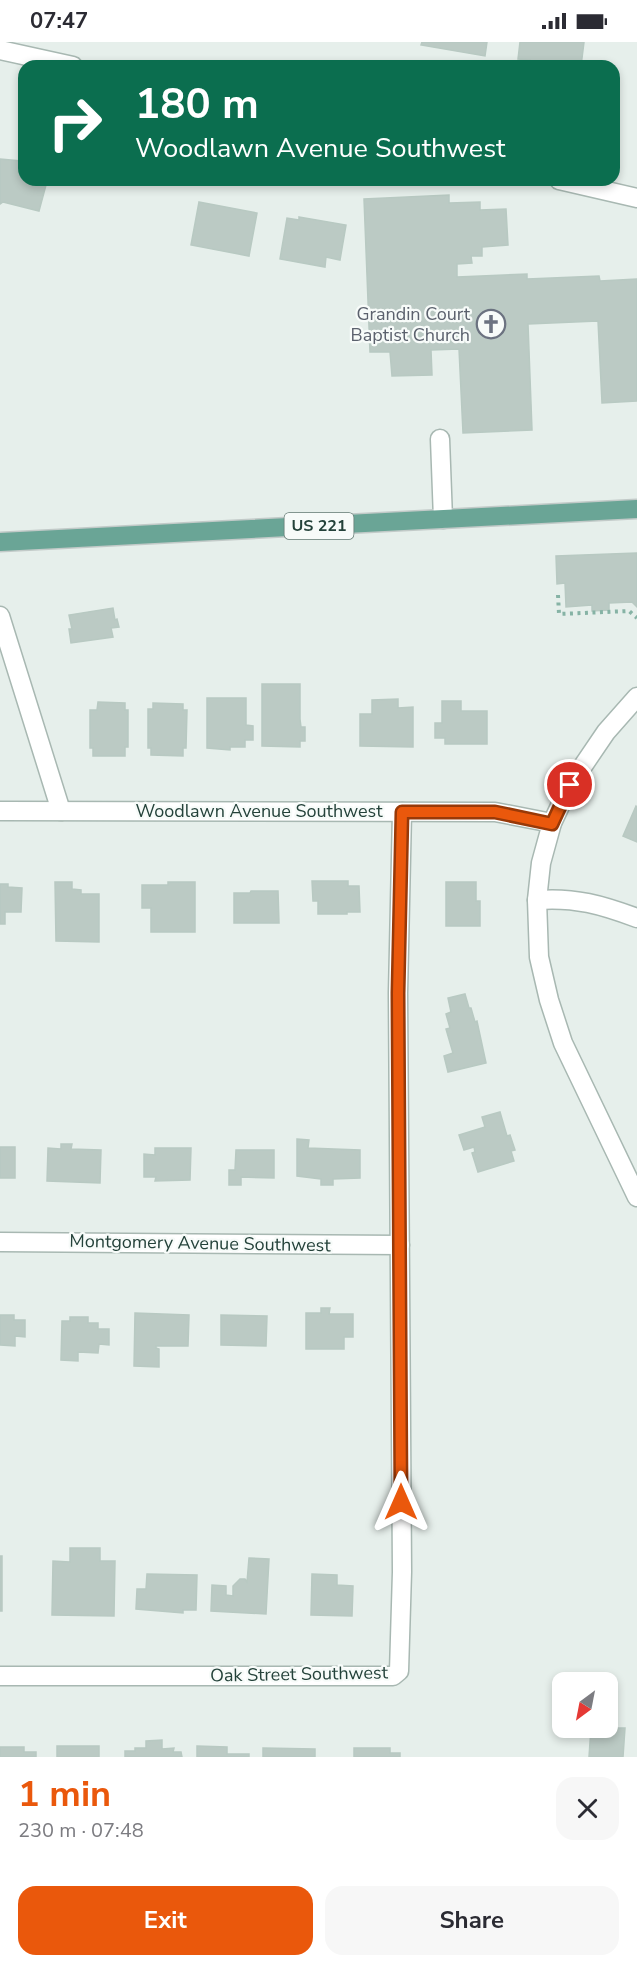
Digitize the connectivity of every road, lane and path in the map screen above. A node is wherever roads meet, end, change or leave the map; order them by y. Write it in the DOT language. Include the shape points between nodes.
graph roads {
  1 [pos="0,50"];
  2 [pos="46,60"];
  3 [pos="585,186"];
  4 [pos="637,198"];
  5 [pos="440,439"];
  6 [pos="637,509"];
  7 [pos="443,519"];
  8 [pos="0,542"];
  9 [pos="558,596"];
  10 [pos="0,616"];
  11 [pos="637,618"];
  12 [pos="635,702"];
  13 [pos="0,811"];
  14 [pos="62,811"];
  15 [pos="402,812"];
  16 [pos="552,824"];
  17 [pos="537,900"];
  18 [pos="637,918"];
  19 [pos="637,1197"];
  20 [pos="0,1242"];
  21 [pos="400,1245"];
  22 [pos="0,1676"];
  1 -- 2 [label="street"];
  3 -- 4 [label="street"];
  5 -- 7 [label="street"];
  6 -- 7 [label="main road, US 221"];
  7 -- 8 [label="main road, US 221"];
  9 -- 11 [label="path" via="559,614 628,611"];
  10 -- 14 [label="street"];
  12 -- 16 [label="street" via="606,732 570,785"];
  13 -- 14 [label="street, Woodlawn Avenue Southwest"];
  14 -- 15 [label="street, Woodlawn Avenue Southwest"];
  15 -- 16 [label="street, Woodlawn Avenue Southwest" via="495,812"];
  15 -- 21 [label="street, Oak Street Southwest" via="398,993"];
  16 -- 17 [label="street"];
  17 -- 18 [label="street" via="573,899"];
  17 -- 19 [label="street" via="539,957 556,1022"];
  20 -- 21 [label="street, Montgomery Avenue Southwest"];
  21 -- 22 [label="street, Oak Street Southwest" via="399,1671 393,1676"];
}
